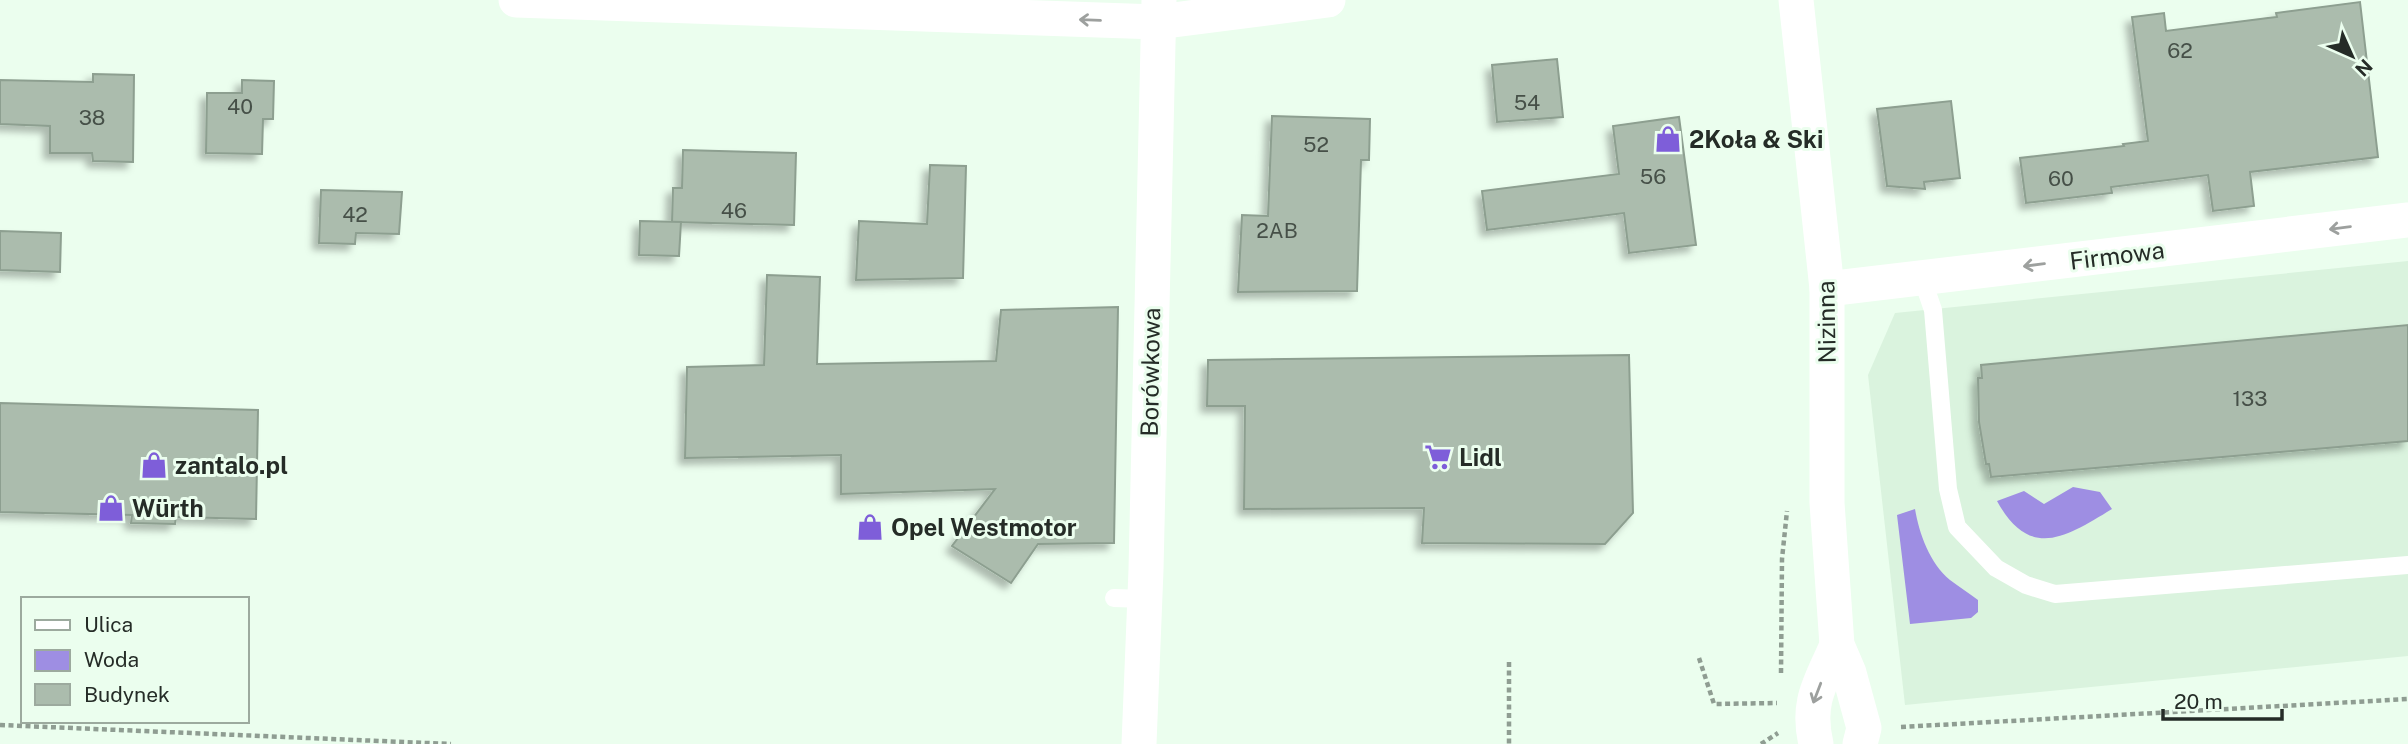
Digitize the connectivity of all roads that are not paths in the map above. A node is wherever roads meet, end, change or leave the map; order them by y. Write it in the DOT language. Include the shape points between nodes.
graph roads {
  1 [pos="516,0"];
  2 [pos="1328,0"];
  3 [pos="1796,0"];
  4 [pos="1159,11"];
  5 [pos="2408,220"];
  6 [pos="1922,278"];
  7 [pos="1827,289"];
  8 [pos="2408,565"];
  9 [pos="1837,645"];
  10 [pos="1874,736"];
  11 [pos="1139,744"];
  12 [pos="1816,744"];
  4 -- 1 [label="street, one-way"];
  2 -- 4 [label="street"];
  3 -- 7 [label="street, Nizinna"];
  4 -- 11 [label="street, Borówkowa" via="1129,599"];
  5 -- 6 [label="street, Firmowa, one-way"];
  6 -- 7 [label="street, Firmowa"];
  6 -- 8 [label="lane" via="1933,310 1948,489 1957,527 1996,568 2055,594"];
  7 -- 9 [label="street, Nizinna" via="1827,503"];
  9 -- 10 [label="street, Nizinna" via="1850,673 1864,728"];
  9 -- 12 [label="street, Nizinna, one-way" via="1812,701"];
}
